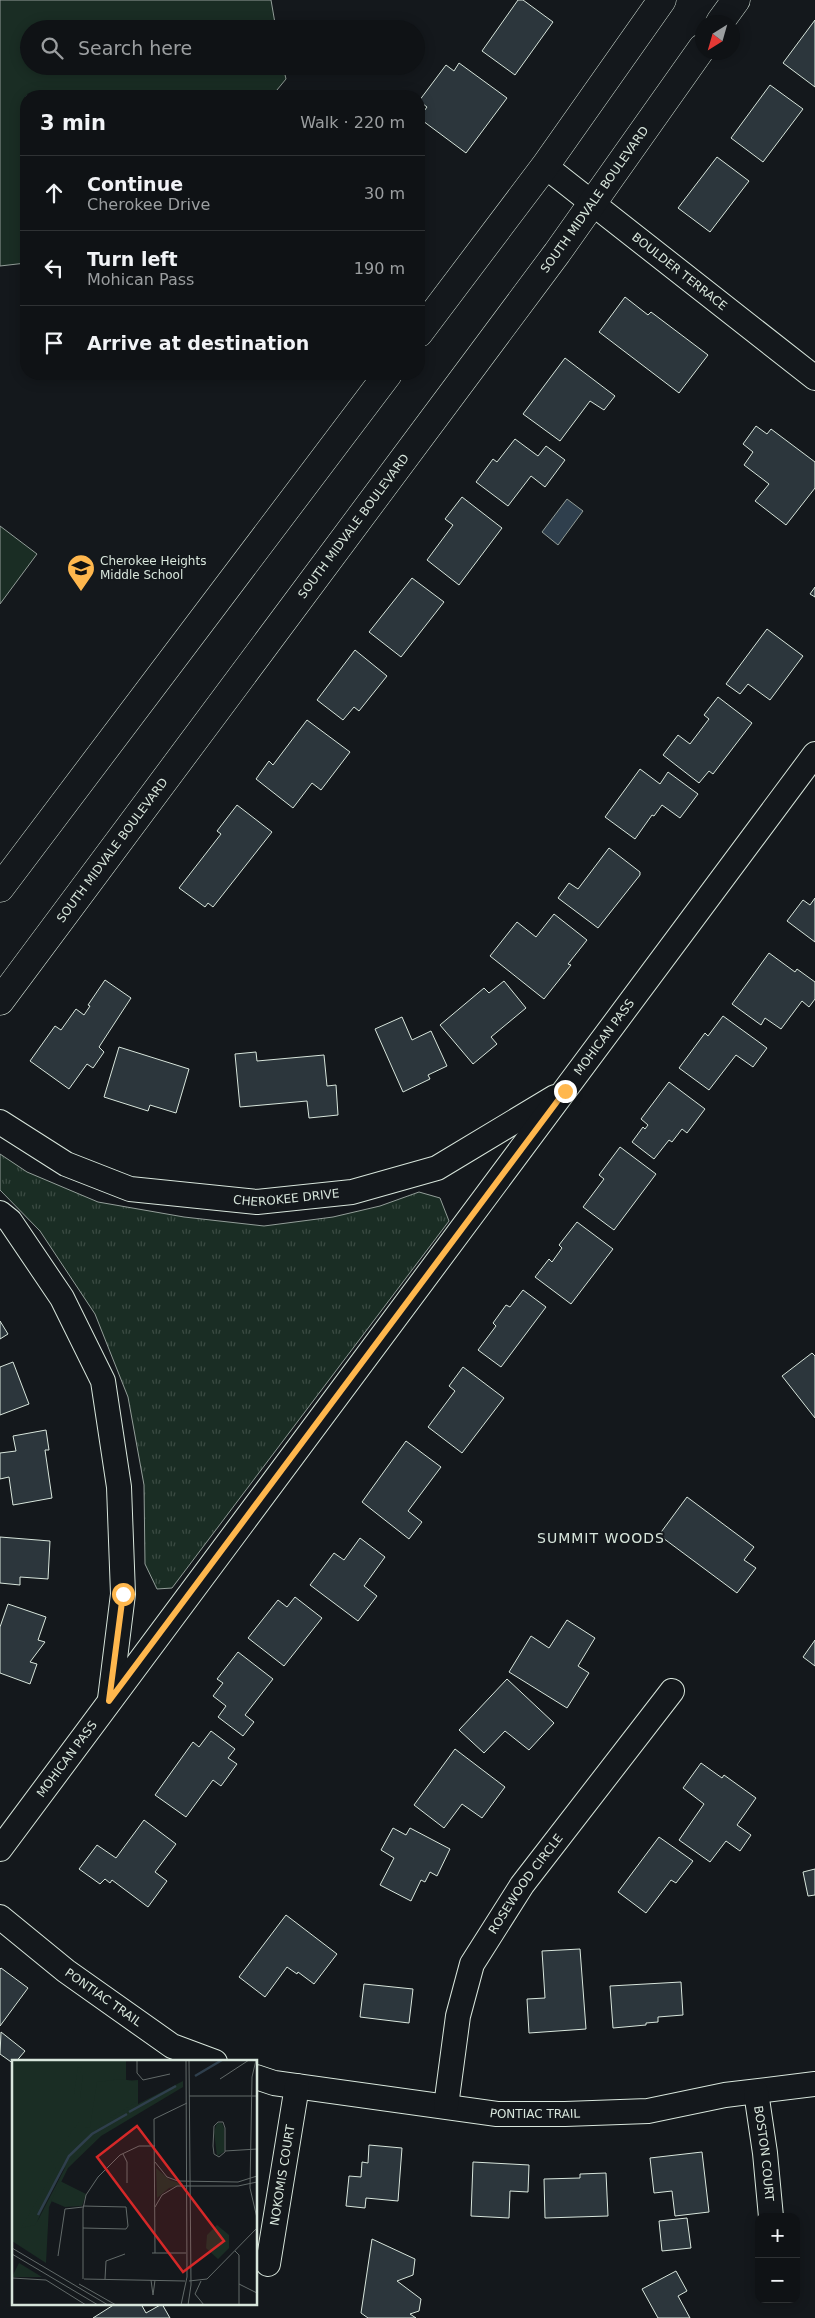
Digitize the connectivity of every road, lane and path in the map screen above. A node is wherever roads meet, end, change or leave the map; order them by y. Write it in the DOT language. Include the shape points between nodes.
graph roads {
  1 [pos="662,0"];
  2 [pos="736,0"];
  3 [pos="725,15"];
  4 [pos="695,58"];
  5 [pos="545,166"];
  6 [pos="592,203"];
  7 [pos="425,326"];
  8 [pos="815,378"];
  9 [pos="383,380"];
  10 [pos="815,754"];
  11 [pos="0,888"];
  12 [pos="0,1001"];
  13 [pos="565,1091"];
  14 [pos="0,1122"];
  15 [pos="0,1213"];
  16 [pos="672,1691"];
  17 [pos="109,1701"];
  18 [pos="0,1849"];
  19 [pos="0,1918"];
  20 [pos="210,2060"];
  21 [pos="258,2078"];
  22 [pos="815,2084"];
  23 [pos="297,2086"];
  24 [pos="756,2092"];
  25 [pos="446,2106"];
  26 [pos="770,2213"];
  27 [pos="268,2264"];
  1 -- 5 [label="main road"];
  2 -- 3 [label="main road"];
  4 -- 6 [label="main road, SOUTH MIDVALE BOULEVARD"];
  5 -- 6 [label="street, BOULDER TERRACE"];
  5 -- 7 [label="main road"];
  6 -- 8 [label="street, BOULDER TERRACE"];
  6 -- 12 [label="main road, SOUTH MIDVALE BOULEVARD"];
  9 -- 11 [label="main road"];
  10 -- 13 [label="street, MOHICAN PASS"];
  13 -- 14 [label="street, CHEROKEE DRIVE" via="437,1168 352,1192 257,1202 130,1189 66,1164"];
  13 -- 17 [label="street, MOHICAN PASS"];
  15 -- 17 [label="street" via="10,1222 62,1298 103,1381 119,1487 123,1594"];
  16 -- 25 [label="street, ROSEWOOD CIRCLE" via="522,1885 472,1964 458,2016"];
  17 -- 18 [label="street, MOHICAN PASS"];
  19 -- 20 [label="street, PONTIAC TRAIL" via="66,1971 172,2046"];
  21 -- 23 [label="street, PONTIAC TRAIL"];
  22 -- 24 [label="street, PONTIAC TRAIL"];
  23 -- 25 [label="street, PONTIAC TRAIL"];
  23 -- 27 [label="street, NOKOMIS COURT"];
  24 -- 25 [label="street, PONTIAC TRAIL" via="648,2110 602,2113 496,2114"];
  24 -- 26 [label="street, BOSTON COURT"];
}
